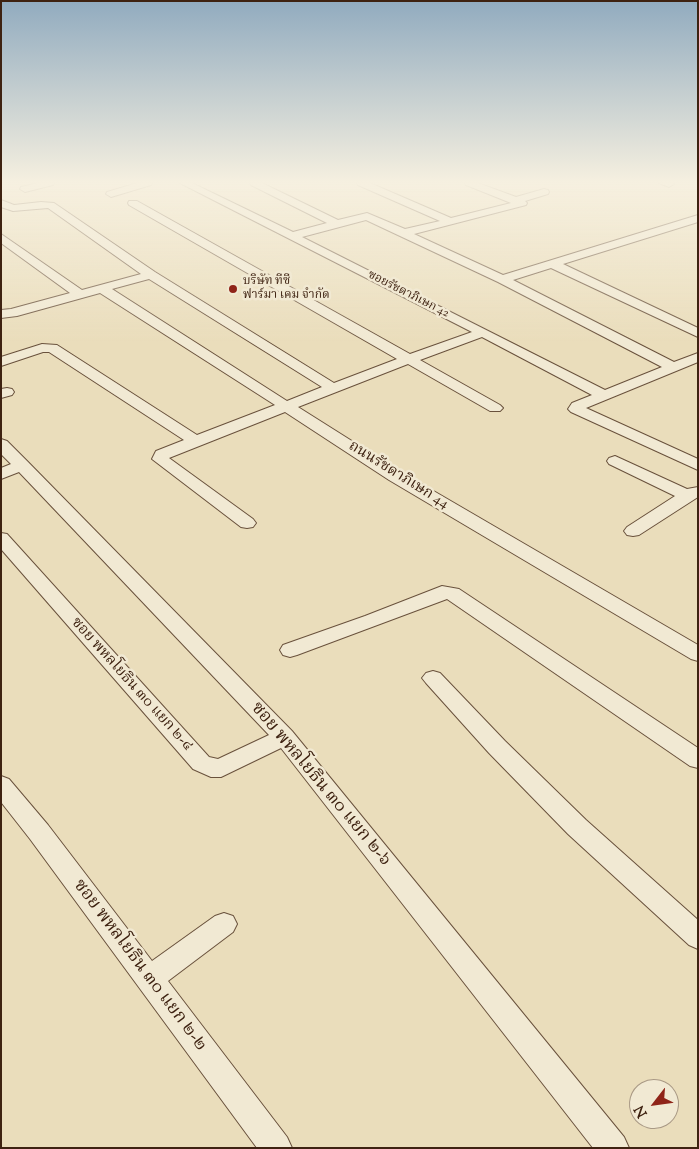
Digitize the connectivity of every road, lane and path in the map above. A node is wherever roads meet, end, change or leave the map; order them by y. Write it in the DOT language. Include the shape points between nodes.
graph roads {
  1 [pos="1,237"];
  2 [pos="95,237"];
  3 [pos="192,237"];
  4 [pos="293,237"];
  5 [pos="412,237"];
  6 [pos="637,237"];
  7 [pos="553,264"];
  8 [pos="151,275"];
  9 [pos="502,279"];
  10 [pos="103,289"];
  11 [pos="79,294"];
  12 [pos="1,314"];
  13 [pos="482,333"];
  14 [pos="698,333"];
  15 [pos="698,357"];
  16 [pos="409,359"];
  17 [pos="1,362"];
  18 [pos="673,367"];
  19 [pos="333,388"];
  20 [pos="604,395"];
  21 [pos="286,406"];
  22 [pos="496,408"];
  23 [pos="196,441"];
  24 [pos="1,444"];
  25 [pos="616,461"];
  26 [pos="698,465"];
  27 [pos="12,470"];
  28 [pos="693,492"];
  29 [pos="247,524"];
  30 [pos="634,531"];
  31 [pos="1,538"];
  32 [pos="290,650"];
  33 [pos="698,654"];
  34 [pos="433,678"];
  35 [pos="284,737"];
  36 [pos="698,760"];
  37 [pos="1,785"];
  38 [pos="224,924"];
  39 [pos="698,937"];
  40 [pos="149,979"];
  41 [pos="276,1148"];
  42 [pos="613,1148"];
  1 -- 11 [label="street"];
  2 -- 8 [label="street"];
  3 -- 16 [label="street"];
  4 -- 13 [label="street, ซอยรัชดาภิเษก 42"];
  5 -- 9 [label="street"];
  6 -- 7 [label="street"];
  7 -- 9 [label="street"];
  7 -- 14 [label="street"];
  8 -- 10 [label="street"];
  8 -- 19 [label="street"];
  9 -- 18 [label="street"];
  10 -- 11 [label="street"];
  10 -- 21 [label="street, ถนนรัชดาภิเษก 44"];
  11 -- 12 [label="street" via="12,314"];
  13 -- 16 [label="street"];
  13 -- 20 [label="street, ซอยรัชดาภิเษก 42"];
  15 -- 18 [label="street"];
  16 -- 19 [label="street"];
  16 -- 22 [label="street"];
  17 -- 23 [label="street" via="42,348 52,348"];
  18 -- 20 [label="street"];
  19 -- 21 [label="street"];
  20 -- 26 [label="street" via="576,409"];
  21 -- 23 [label="street"];
  21 -- 33 [label="street, ถนนรัชดาภิเษก 44" via="395,476"];
  23 -- 29 [label="street" via="162,454 160,459"];
  24 -- 27 [label="street, ซอย พหลโยธิน ๓๐ แยก ๒-๖"];
  25 -- 28 [label="street"];
  27 -- 35 [label="street, ซอย พหลโยธิน ๓๐ แยก ๒-๖"];
  28 -- 30 [label="street"];
  31 -- 35 [label="street, ซอย พหลโยธิน ๓๐ แยก ๒-๔" via="201,763 210,768 221,768"];
  32 -- 36 [label="street" via="442,592 452,593"];
  34 -- 39 [label="street" via="577,827"];
  35 -- 42 [label="street, ซอย พหลโยธิน ๓๐ แยก ๒-๖"];
  37 -- 40 [label="street, ซอย พหลโยธิน ๓๐ แยก ๒-๒"];
  38 -- 40 [label="street"];
  40 -- 41 [label="street, ซอย พหลโยธิน ๓๐ แยก ๒-๒"];
}
